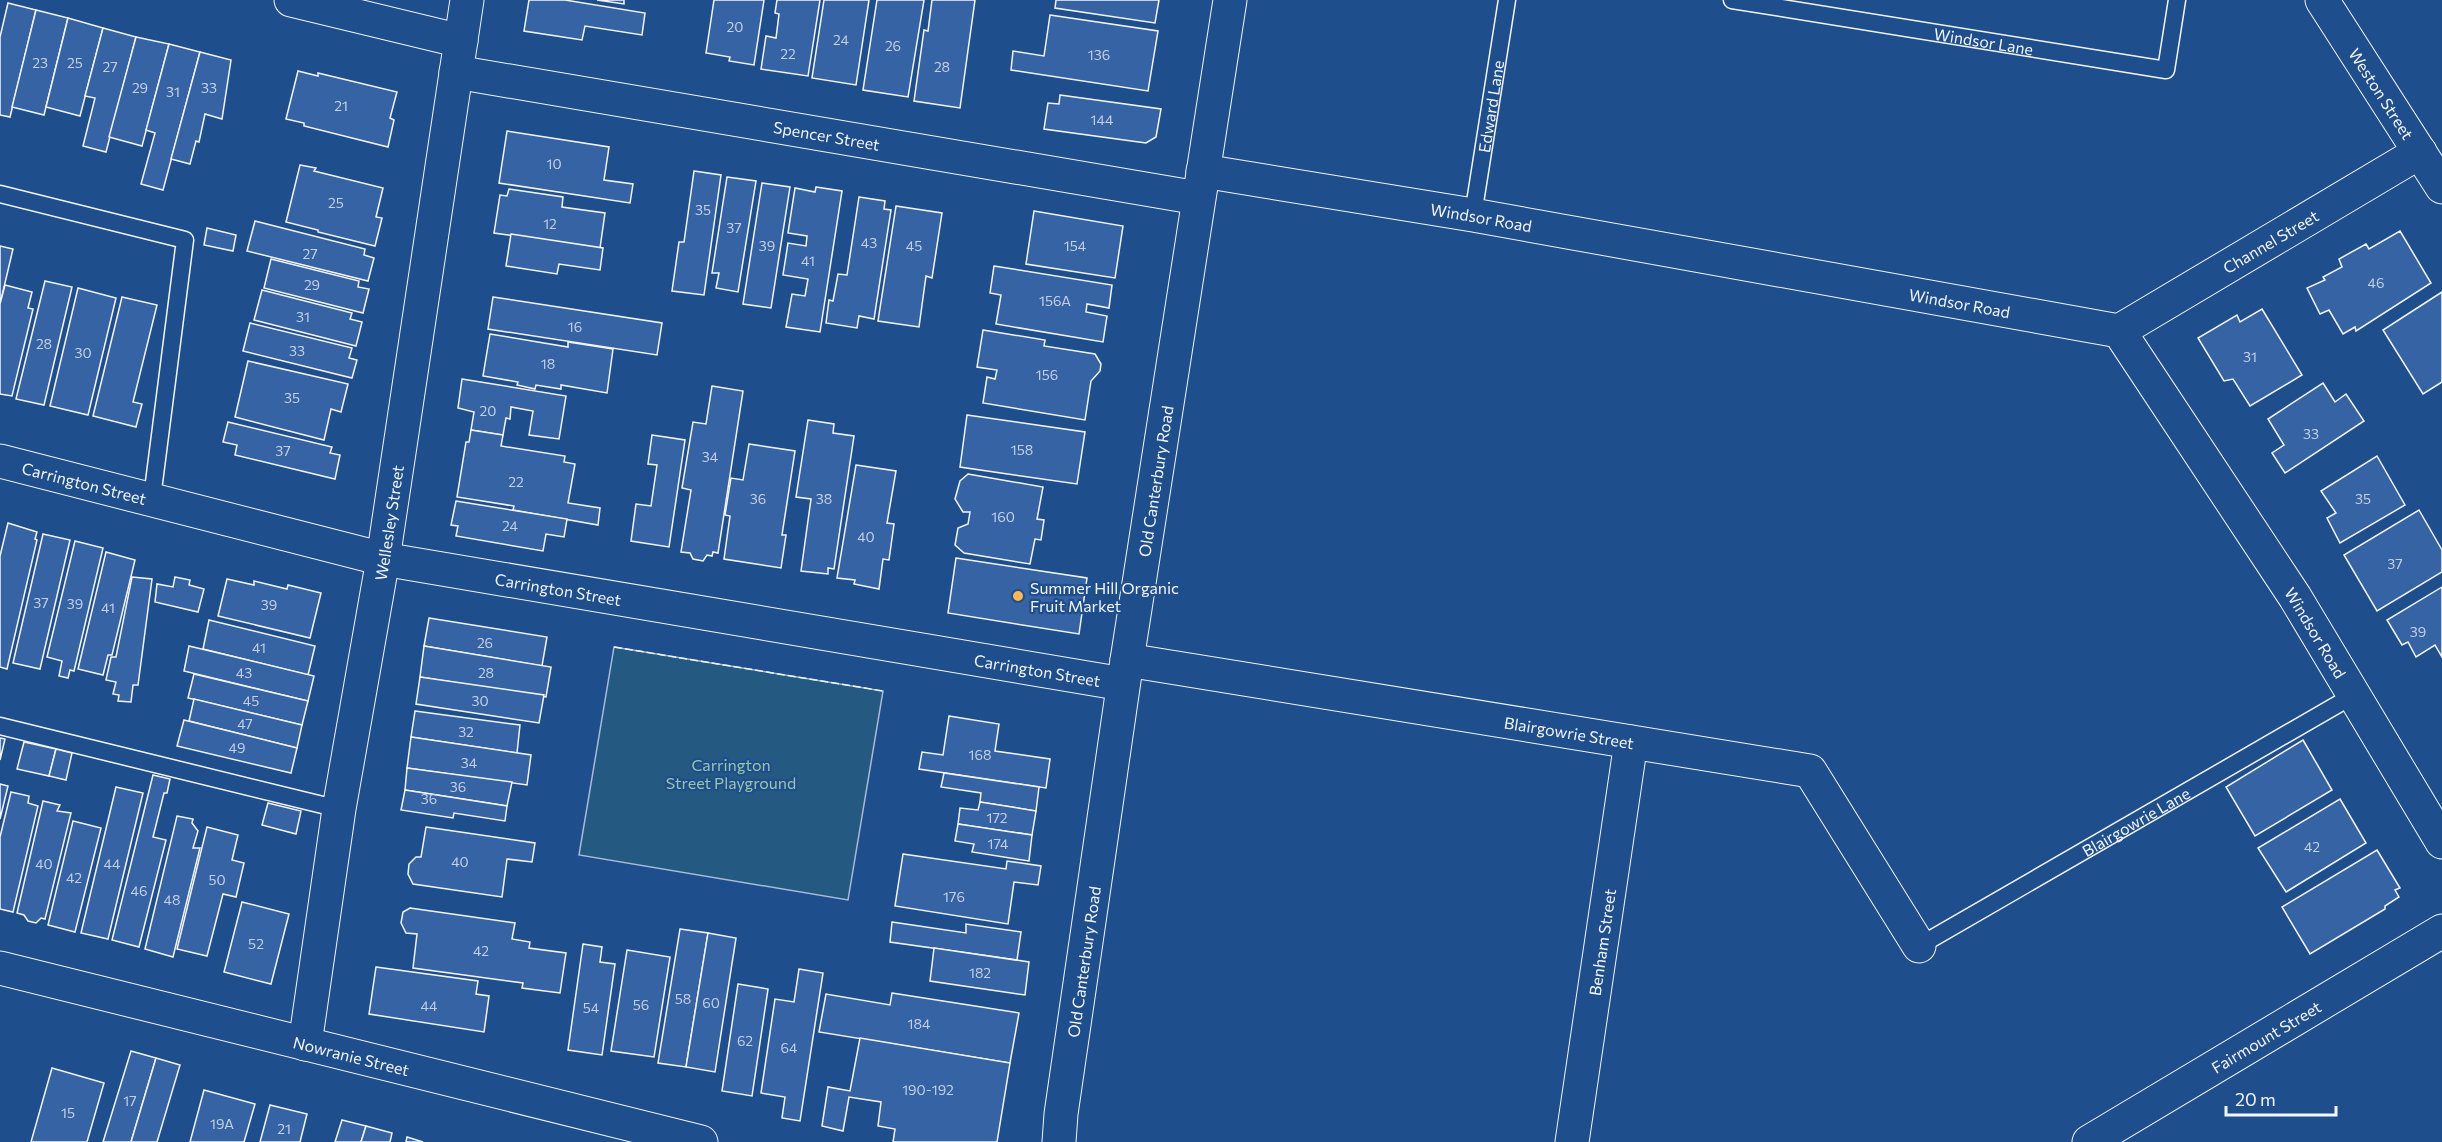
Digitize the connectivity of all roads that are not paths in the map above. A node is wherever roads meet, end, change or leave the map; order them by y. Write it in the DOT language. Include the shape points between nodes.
graph roads {
  1 [pos="291,0"];
  2 [pos="467,0"];
  3 [pos="1230,0"];
  4 [pos="1506,0"];
  5 [pos="1732,0"];
  6 [pos="2177,0"];
  7 [pos="2322,0"];
  8 [pos="459,56"];
  9 [pos="2420,152"];
  10 [pos="1201,184"];
  11 [pos="2442,187"];
  12 [pos="0,194"];
  13 [pos="1473,214"];
  14 [pos="2119,331"];
  15 [pos="0,461"];
  16 [pos="152,498"];
  17 [pos="383,559"];
  18 [pos="1125,672"];
  19 [pos="2354,695"];
  20 [pos="0,726"];
  21 [pos="1631,742"];
  22 [pos="339,809"];
  23 [pos="2442,842"];
  24 [pos="2442,931"];
  25 [pos="1919,946"];
  26 [pos="0,968"];
  27 [pos="305,1044"];
  28 [pos="701,1142"];
  29 [pos="1059,1142"];
  30 [pos="1572,1142"];
  31 [pos="2089,1142"];
  1 -- 8 [label="street, Spencer Street"];
  2 -- 8 [label="street, Wellesley Street"];
  3 -- 10 [label="street, Old Canterbury Road"];
  4 -- 13 [label="lane, Edward Lane"];
  5 -- 6 [label="lane, Windsor Lane" via="2166,70"];
  7 -- 9 [label="street, Weston Street"];
  8 -- 10 [label="street, Spencer Street"];
  8 -- 17 [label="street, Wellesley Street"];
  9 -- 11 [label="street, Weston Street"];
  9 -- 14 [label="street, Channel Street"];
  10 -- 13 [label="street, Windsor Road"];
  10 -- 18 [label="street, Old Canterbury Road"];
  12 -- 16 [label="lane" via="185,240"];
  13 -- 14 [label="street, Windsor Road"];
  14 -- 19 [label="street, Windsor Road" via="2295,597"];
  15 -- 16 [label="street, Carrington Street"];
  16 -- 17 [label="street, Carrington Street"];
  17 -- 18 [label="street, Carrington Street"];
  17 -- 22 [label="street, Wellesley Street"];
  18 -- 21 [label="street, Blairgowrie Street"];
  18 -- 29 [label="street, Old Canterbury Road"];
  19 -- 23 [label="street, Windsor Road"];
  19 -- 25 [label="lane, Blairgowrie Lane"];
  20 -- 22 [label="lane"];
  21 -- 25 [label="street, Blairgowrie Street" via="1810,771"];
  21 -- 30 [label="street, Benham Street"];
  22 -- 27 [label="street, Wellesley Street"];
  24 -- 31 [label="street, Fairmount Street"];
  26 -- 27 [label="street, Nowranie Street"];
  27 -- 28 [label="street, Nowranie Street"];
}
